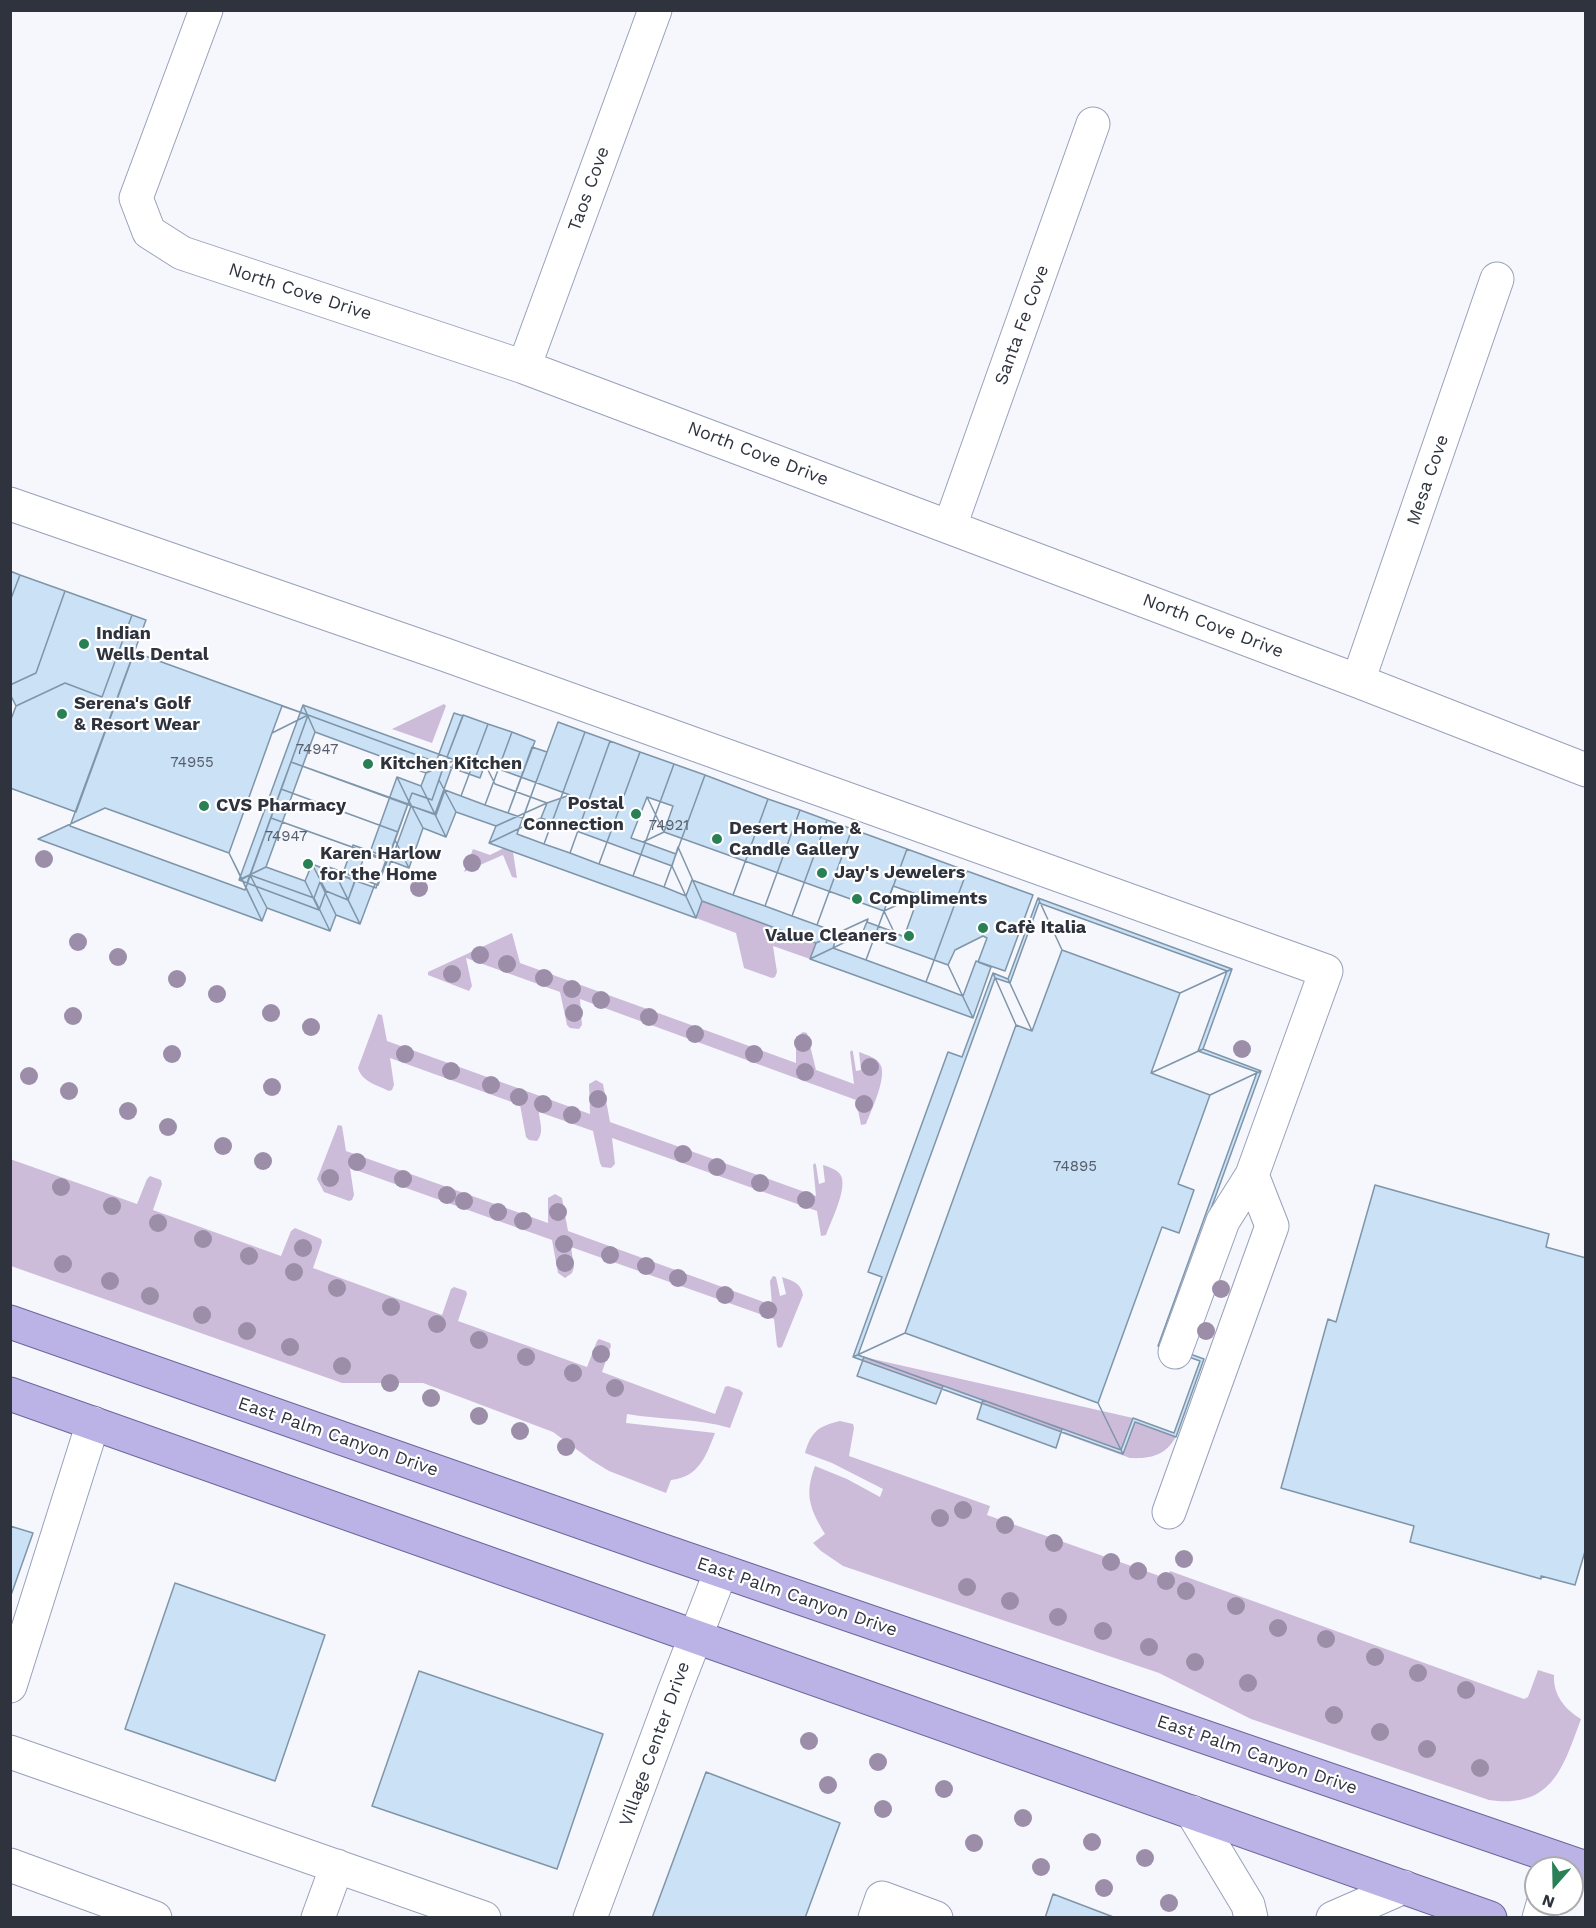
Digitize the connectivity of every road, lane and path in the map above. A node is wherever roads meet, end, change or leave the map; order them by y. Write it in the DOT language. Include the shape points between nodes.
graph roads {
  1 [pos="206,10"];
  2 [pos="655,10"];
  3 [pos="1094,124"];
  4 [pos="1497,279"];
  5 [pos="524,367"];
  6 [pos="10,504"];
  7 [pos="950,526"];
  8 [pos="1358,681"];
  9 [pos="1586,770"];
  10 [pos="1252,1175"];
  11 [pos="10,1322"];
  12 [pos="1175,1352"];
  13 [pos="10,1394"];
  14 [pos="93,1423"];
  15 [pos="1169,1512"];
  16 [pos="721,1571"];
  17 [pos="695,1636"];
  18 [pos="10,1686"];
  19 [pos="10,1752"];
  20 [pos="1192,1812"];
  21 [pos="1540,1856"];
  22 [pos="10,1865"];
  23 [pos="337,1866"];
  24 [pos="1404,1887"];
  25 [pos="155,1917"];
  26 [pos="318,1917"];
  27 [pos="484,1917"];
  28 [pos="591,1917"];
  29 [pos="875,1917"];
  30 [pos="936,1917"];
  31 [pos="1251,1917"];
  32 [pos="1333,1917"];
  33 [pos="1490,1917"];
  1 -- 5 [label="street, North Cove Drive" via="136,198 149,231 182,253"];
  2 -- 5 [label="street, Taos Cove"];
  3 -- 7 [label="street, Santa Fe Cove"];
  4 -- 8 [label="street, Mesa Cove"];
  5 -- 7 [label="street, North Cove Drive"];
  6 -- 10 [label="street" via="457,659 1326,971"];
  7 -- 8 [label="street, North Cove Drive"];
  8 -- 9 [label="street, North Cove Drive"];
  10 -- 12 [label="street" via="1223,1221"];
  10 -- 15 [label="street" via="1272,1226"];
  11 -- 16 [label="main road, East Palm Canyon Drive"];
  13 -- 14 [label="main road"];
  14 -- 17 [label="main road"];
  14 -- 18 [label="street"];
  16 -- 17 [label="street, Village Center Drive"];
  16 -- 21 [label="main road, East Palm Canyon Drive"];
  17 -- 20 [label="main road"];
  17 -- 28 [label="street, Village Center Drive"];
  19 -- 23 [label="street"];
  20 -- 24 [label="main road"];
  20 -- 31 [label="street" via="1248,1905"];
  22 -- 25 [label="street"];
  23 -- 26 [label="street"];
  23 -- 27 [label="street"];
  24 -- 32 [label="street"];
  24 -- 33 [label="main road"];
  29 -- 30 [label="street" via="882,1898"];
}
